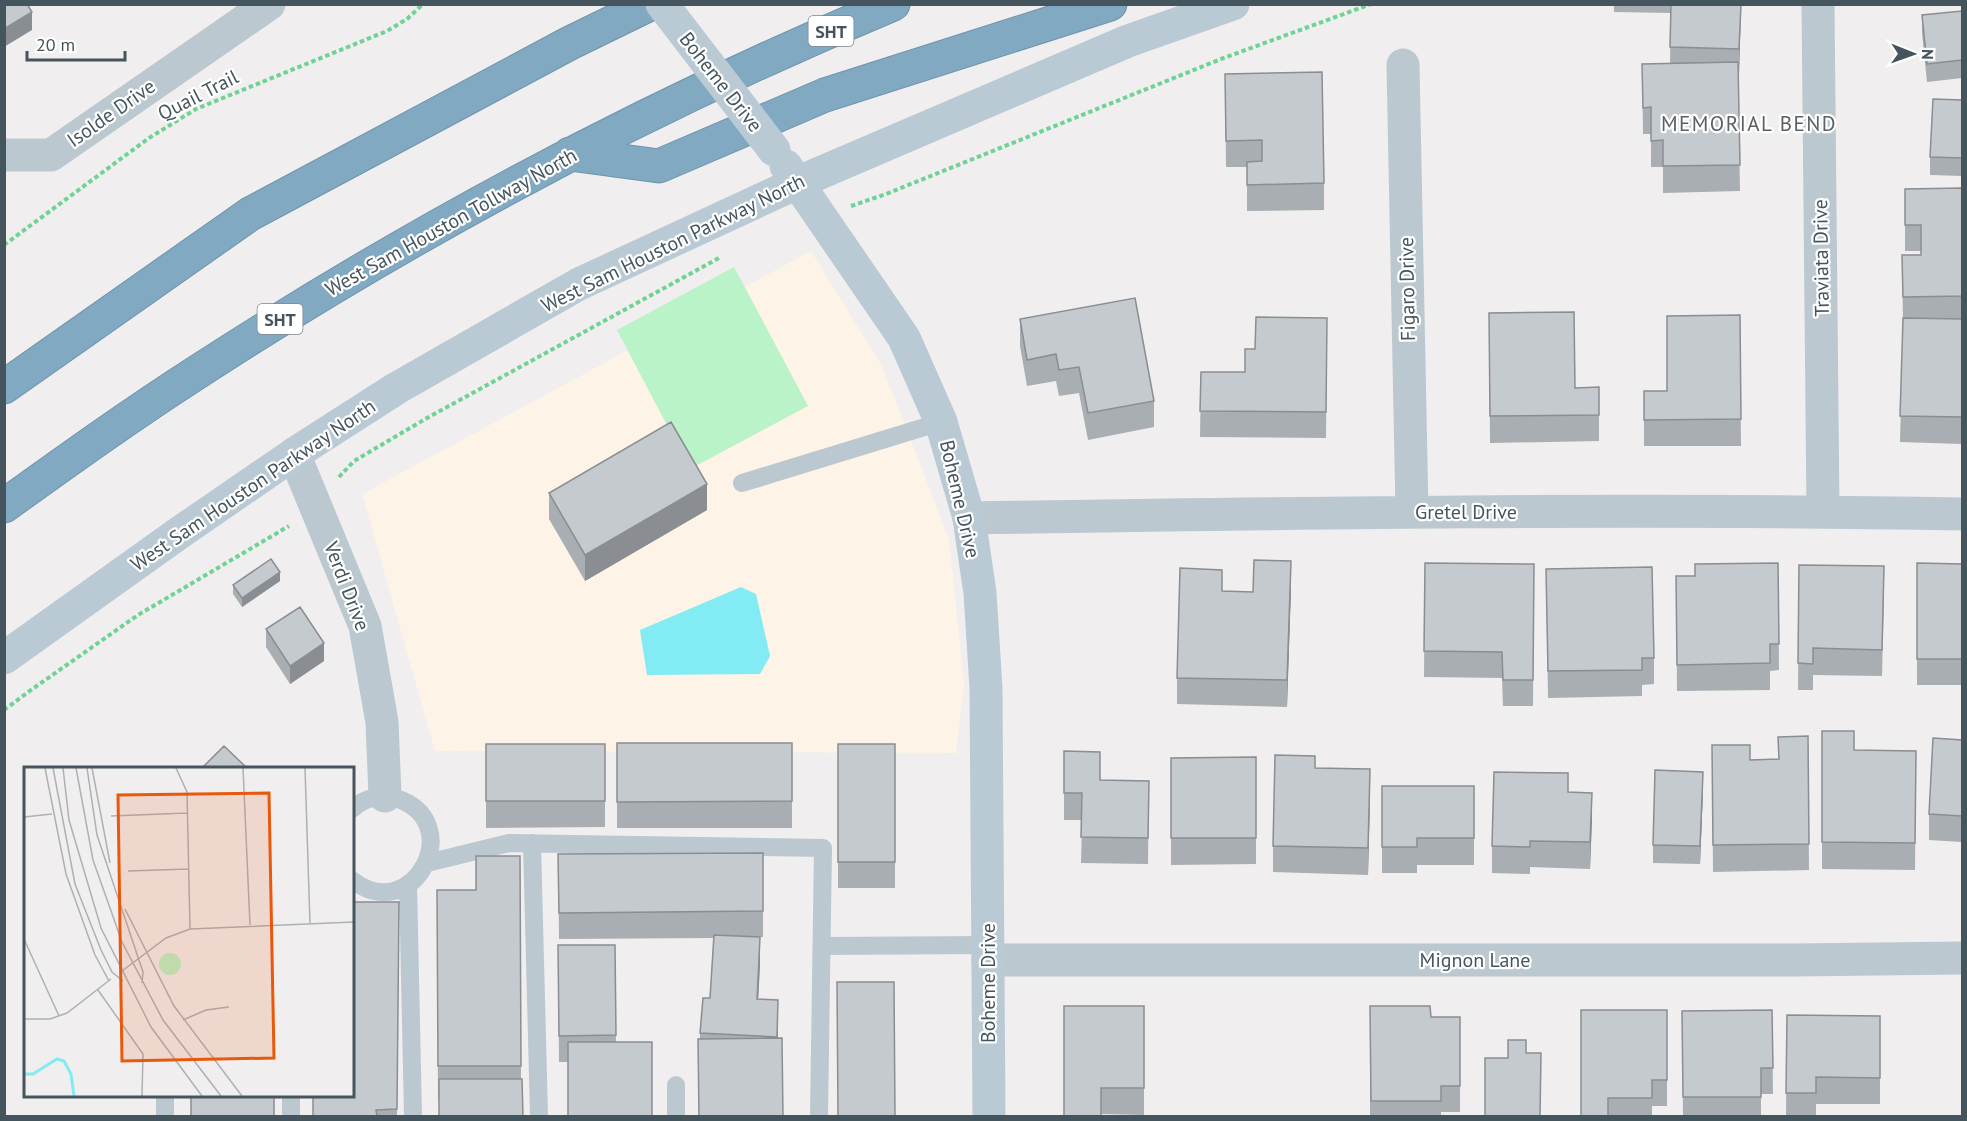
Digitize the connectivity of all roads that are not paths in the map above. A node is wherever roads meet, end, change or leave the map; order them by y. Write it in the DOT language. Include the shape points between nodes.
graph roads {
  1 [pos="269,4"];
  2 [pos="602,4"];
  3 [pos="650,4"];
  4 [pos="662,4"];
  5 [pos="893,4"];
  6 [pos="1110,4"];
  7 [pos="1233,4"];
  8 [pos="1818,4"];
  9 [pos="570,43"];
  10 [pos="1403,65"];
  11 [pos="570,154"];
  12 [pos="4,155"];
  13 [pos="799,182"];
  14 [pos="4,387"];
  15 [pos="941,422"];
  16 [pos="294,454"];
  17 [pos="742,483"];
  18 [pos="4,506"];
  19 [pos="1412,512"];
  20 [pos="1823,512"];
  21 [pos="1962,514"];
  22 [pos="969,518"];
  23 [pos="4,658"];
  24 [pos="385,795"];
  25 [pos="354,807"];
  26 [pos="532,843"];
  27 [pos="427,863"];
  28 [pos="354,881"];
  29 [pos="408,884"];
  30 [pos="822,946"];
  31 [pos="987,952"];
  32 [pos="1962,958"];
  33 [pos="675,1085"];
  34 [pos="165,1097"];
  35 [pos="291,1097"];
  36 [pos="165,1116"];
  37 [pos="291,1116"];
  38 [pos="412,1116"];
  39 [pos="539,1116"];
  40 [pos="676,1116"];
  41 [pos="819,1116"];
  42 [pos="989,1116"];
  1 -- 12 [label="street, Isolde Drive" via="51,155"];
  2 -- 9 [label="highway"];
  3 -- 9 [label="highway"];
  4 -- 13 [label="main road, Boheme Drive, bridge"];
  5 -- 11 [label="highway, West Sam Houston Tollway North / SHT" via="769,58"];
  6 -- 11 [label="highway" via="825,95 658,166"];
  7 -- 13 [label="main road, West Sam Houston Parkway North" via="1128,41"];
  8 -- 20 [label="street, Traviata Drive"];
  9 -- 14 [label="highway" via="250,214"];
  10 -- 19 [label="street, Figaro Drive"];
  11 -- 18 [label="highway, West Sam Houston Tollway North / SHT" via="298,308 167,392"];
  13 -- 15 [label="main road, Boheme Drive" via="904,338"];
  13 -- 16 [label="main road, West Sam Houston Parkway North" via="579,284 397,388"];
  15 -- 17 [label="lane"];
  15 -- 22 [label="main road, Boheme Drive"];
  16 -- 23 [label="main road, West Sam Houston Parkway North"];
  16 -- 24 [label="street, Verdi Drive" via="365,626 382,722"];
  19 -- 20 [label="street, Gretel Drive"];
  19 -- 22 [label="street, Gretel Drive"];
  20 -- 21 [label="street, Gretel Drive"];
  22 -- 31 [label="main road, Boheme Drive" via="980,593 986,688"];
  24 -- 25 [label="lane" via="361,801"];
  24 -- 27 [label="lane" via="407,802 424,818 431,840"];
  26 -- 27 [label="lane" via="509,843"];
  26 -- 30 [label="lane" via="823,848"];
  26 -- 39 [label="lane"];
  27 -- 29 [label="lane" via="415,881"];
  28 -- 29 [label="lane" via="374,891 396,891"];
  29 -- 38 [label="lane"];
  30 -- 31 [label="lane"];
  30 -- 41 [label="lane"];
  31 -- 32 [label="street, Mignon Lane" via="1795,960"];
  31 -- 42 [label="main road, Boheme Drive"];
  33 -- 40 [label="lane"];
  34 -- 36 [label="lane"];
  35 -- 37 [label="lane"];
}
